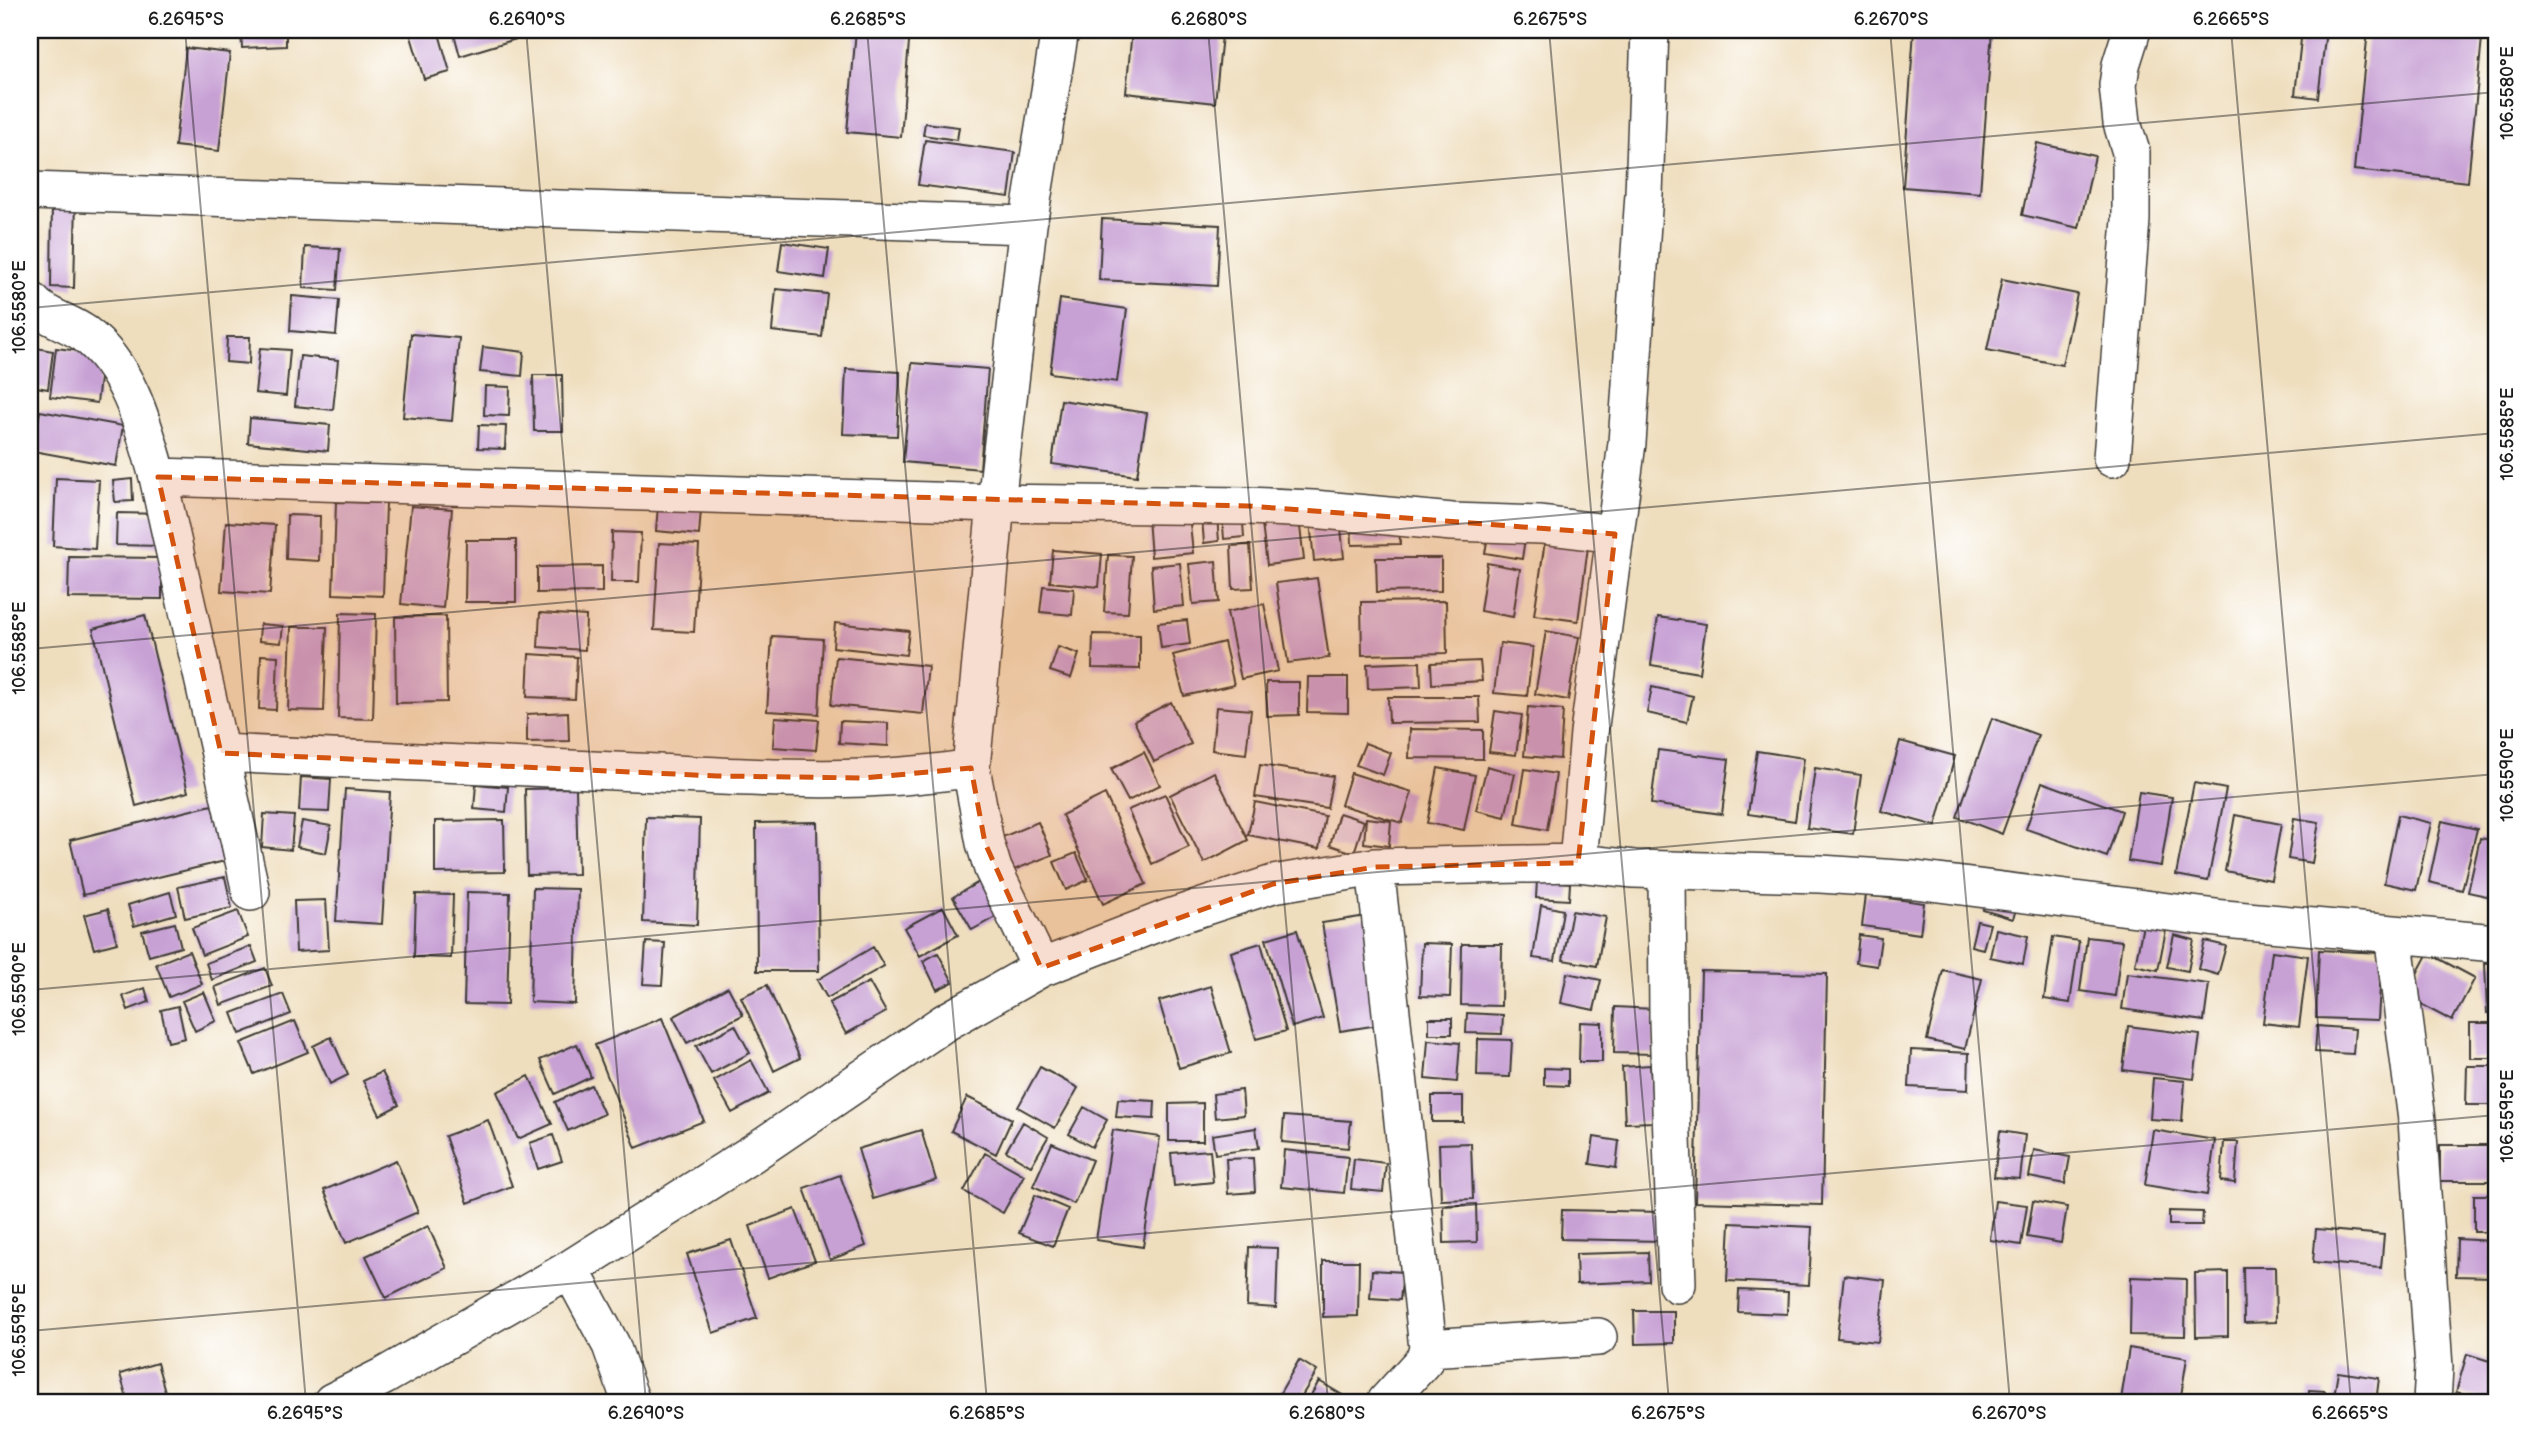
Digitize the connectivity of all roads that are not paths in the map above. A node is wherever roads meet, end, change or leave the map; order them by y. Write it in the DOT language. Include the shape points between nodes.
graph roads {
  1 [pos="1060,30"];
  2 [pos="1650,30"];
  3 [pos="2132,30"];
  4 [pos="30,191"];
  5 [pos="1028,225"];
  6 [pos="30,300"];
  7 [pos="2112,458"];
  8 [pos="159,477"];
  9 [pos="996,503"];
  10 [pos="1615,534"];
  11 [pos="222,753"];
  12 [pos="971,768"];
  13 [pos="1578,863"];
  14 [pos="1375,867"];
  15 [pos="1667,870"];
  16 [pos="251,892"];
  17 [pos="2393,934"];
  18 [pos="2496,943"];
  19 [pos="1041,968"];
  20 [pos="570,1269"];
  21 [pos="1677,1284"];
  22 [pos="1598,1337"];
  23 [pos="1428,1348"];
  24 [pos="332,1402"];
  25 [pos="631,1402"];
  26 [pos="1386,1402"];
  27 [pos="2432,1402"];
  1 -- 5 [label="street"];
  2 -- 10 [label="street" via="1627,443"];
  3 -- 7 [label="street" via="2118,85 2131,152 2132,220"];
  4 -- 5 [label="street"];
  5 -- 9 [label="street"];
  6 -- 8 [label="street" via="38,310 86,335 113,362 146,433"];
  8 -- 9 [label="street"];
  8 -- 11 [label="street"];
  9 -- 10 [label="street" via="1313,509"];
  9 -- 12 [label="street"];
  10 -- 13 [label="street" via="1589,733"];
  11 -- 12 [label="street" via="730,776 864,778"];
  11 -- 16 [label="street"];
  12 -- 19 [label="street" via="993,869"];
  13 -- 14 [label="street"];
  13 -- 15 [label="street"];
  14 -- 19 [label="street" via="1273,884"];
  14 -- 23 [label="street"];
  15 -- 17 [label="street" via="1915,880 2224,919"];
  15 -- 21 [label="street"];
  17 -- 18 [label="street"];
  17 -- 27 [label="street" via="2417,1120 2434,1367"];
  19 -- 20 [label="street" via="944,1023 753,1153"];
  20 -- 24 [label="street"];
  20 -- 25 [label="street" via="611,1345"];
  22 -- 23 [label="street"];
  23 -- 26 [label="street" via="1425,1359"];
}
